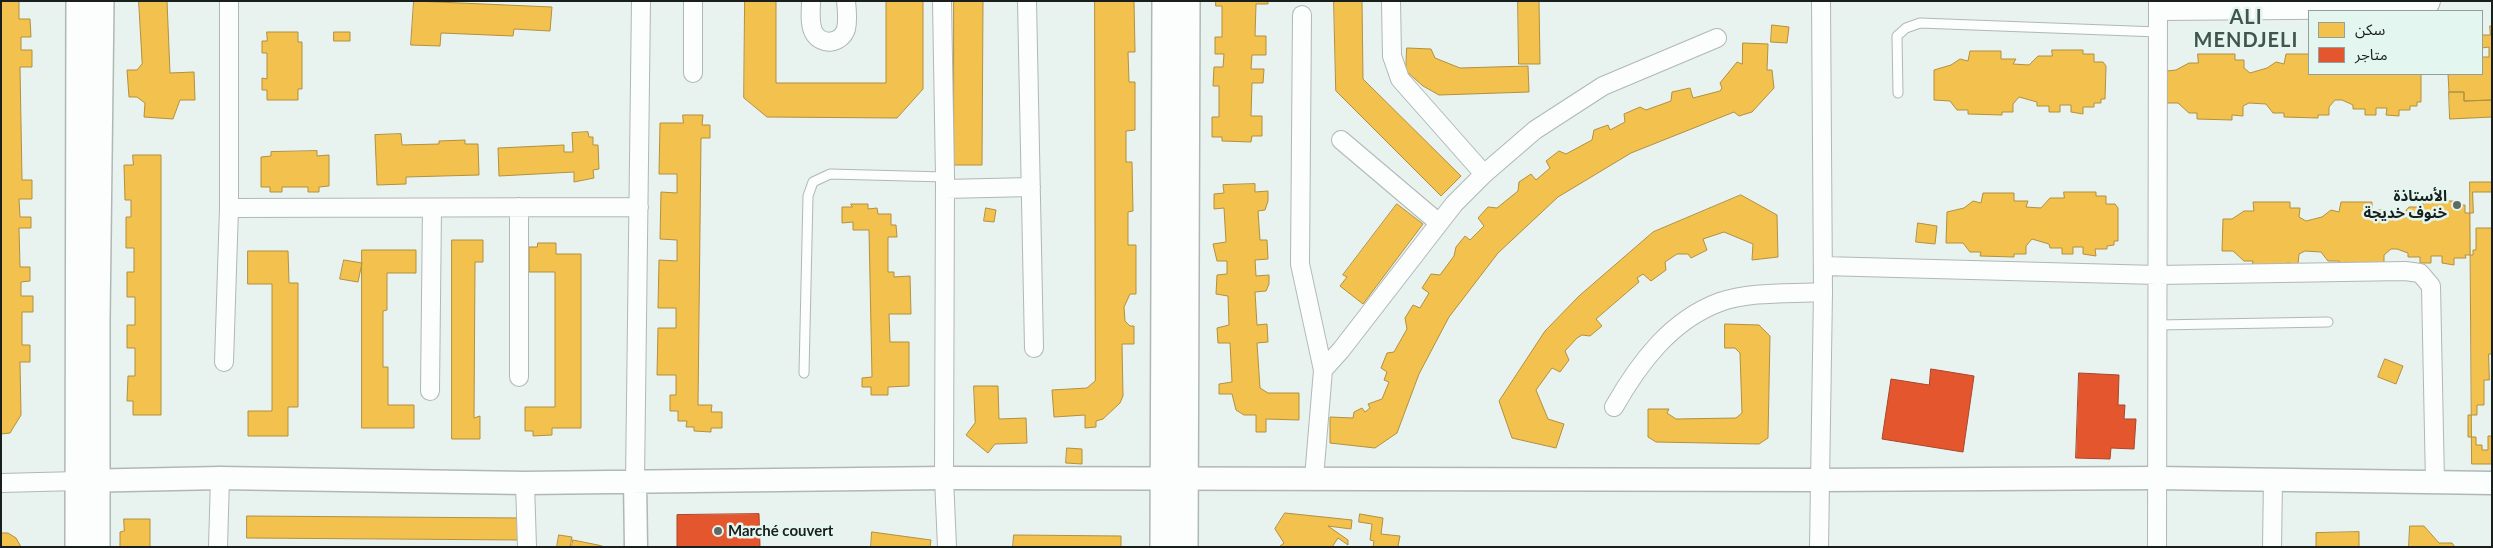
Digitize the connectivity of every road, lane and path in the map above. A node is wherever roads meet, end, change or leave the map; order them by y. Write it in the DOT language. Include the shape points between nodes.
graph roads {
  1 [pos="79,1"];
  2 [pos="101,1"];
  3 [pos="229,1"];
  4 [pos="641,1"];
  5 [pos="693,1"];
  6 [pos="811,1"];
  7 [pos="846,1"];
  8 [pos="942,1"];
  9 [pos="1027,1"];
  10 [pos="1165,1"];
  11 [pos="1187,1"];
  12 [pos="1391,1"];
  13 [pos="1821,1"];
  14 [pos="2431,1"];
  15 [pos="2158,6"];
  16 [pos="1302,16"];
  17 [pos="2158,32"];
  18 [pos="1717,38"];
  19 [pos="693,73"];
  20 [pos="1898,93"];
  21 [pos="1341,140"];
  22 [pos="1484,174"];
  23 [pos="945,183"];
  24 [pos="1031,187"];
  25 [pos="519,207"];
  26 [pos="639,207"];
  27 [pos="229,208"];
  28 [pos="432,208"];
  29 [pos="1438,223"];
  30 [pos="1823,266"];
  31 [pos="2157,275"];
  32 [pos="1823,292"];
  33 [pos="2328,322"];
  34 [pos="2157,324"];
  35 [pos="1034,348"];
  36 [pos="224,362"];
  37 [pos="1323,370"];
  38 [pos="804,373"];
  39 [pos="519,377"];
  40 [pos="430,391"];
  41 [pos="1614,407"];
  42 [pos="220,478"];
  43 [pos="944,478"];
  44 [pos="1173,478"];
  45 [pos="1314,478"];
  46 [pos="2157,478"];
  47 [pos="636,480"];
  48 [pos="1820,480"];
  49 [pos="2273,480"];
  50 [pos="88,481"];
  51 [pos="1,483"];
  52 [pos="525,483"];
  53 [pos="2435,483"];
  54 [pos="2492,483"];
  55 [pos="78,547"];
  56 [pos="97,547"];
  57 [pos="218,547"];
  58 [pos="527,547"];
  59 [pos="636,547"];
  60 [pos="947,547"];
  61 [pos="1163,547"];
  62 [pos="1185,547"];
  63 [pos="1820,547"];
  64 [pos="2157,547"];
  65 [pos="2272,547"];
  1 -- 50 [label="main road"];
  2 -- 50 [label="main road"];
  3 -- 27 [label="street"];
  4 -- 26 [label="street"];
  5 -- 19 [label="street"];
  6 -- 7 [label="street" via="814,33 830,42 837,40 845,31"];
  8 -- 23 [label="street"];
  9 -- 24 [label="street"];
  10 -- 44 [label="main road"];
  11 -- 44 [label="main road"];
  12 -- 22 [label="street" via="1392,56 1400,79"];
  13 -- 30 [label="street"];
  14 -- 15 [label="street" via="2418,9"];
  15 -- 17 [label="street"];
  16 -- 37 [label="street" via="1300,264"];
  17 -- 20 [label="lane" via="1920,23 1906,28 1897,36"];
  17 -- 31 [label="street"];
  18 -- 22 [label="street" via="1604,86 1535,130"];
  21 -- 29 [label="street"];
  22 -- 29 [label="street"];
  23 -- 24 [label="street"];
  23 -- 38 [label="lane" via="830,174 813,182 808,196"];
  23 -- 43 [label="street"];
  24 -- 35 [label="street"];
  25 -- 26 [label="street"];
  25 -- 28 [label="street"];
  25 -- 39 [label="street"];
  26 -- 47 [label="street"];
  27 -- 28 [label="street"];
  27 -- 36 [label="street"];
  28 -- 40 [label="street"];
  29 -- 37 [label="street" via="1353,336"];
  30 -- 31 [label="street"];
  30 -- 32 [label="street"];
  31 -- 34 [label="street"];
  31 -- 53 [label="street" via="2420,273 2431,286"];
  32 -- 41 [label="street" via="1749,296 1720,302 1665,336 1646,357"];
  32 -- 48 [label="street"];
  33 -- 34 [label="lane"];
  34 -- 46 [label="street"];
  37 -- 45 [label="street"];
  42 -- 50 [label="street"];
  42 -- 52 [label="street"];
  42 -- 57 [label="street"];
  43 -- 44 [label="street"];
  43 -- 47 [label="street"];
  43 -- 60 [label="street"];
  44 -- 45 [label="street"];
  44 -- 61 [label="main road"];
  44 -- 62 [label="main road"];
  45 -- 48 [label="street"];
  46 -- 48 [label="street"];
  46 -- 49 [label="street"];
  46 -- 64 [label="street"];
  47 -- 52 [label="street"];
  47 -- 59 [label="street"];
  48 -- 63 [label="street"];
  49 -- 53 [label="street"];
  49 -- 65 [label="street"];
  50 -- 51 [label="street"];
  50 -- 55 [label="main road"];
  50 -- 56 [label="main road"];
  52 -- 58 [label="street"];
  53 -- 54 [label="street"];
}
